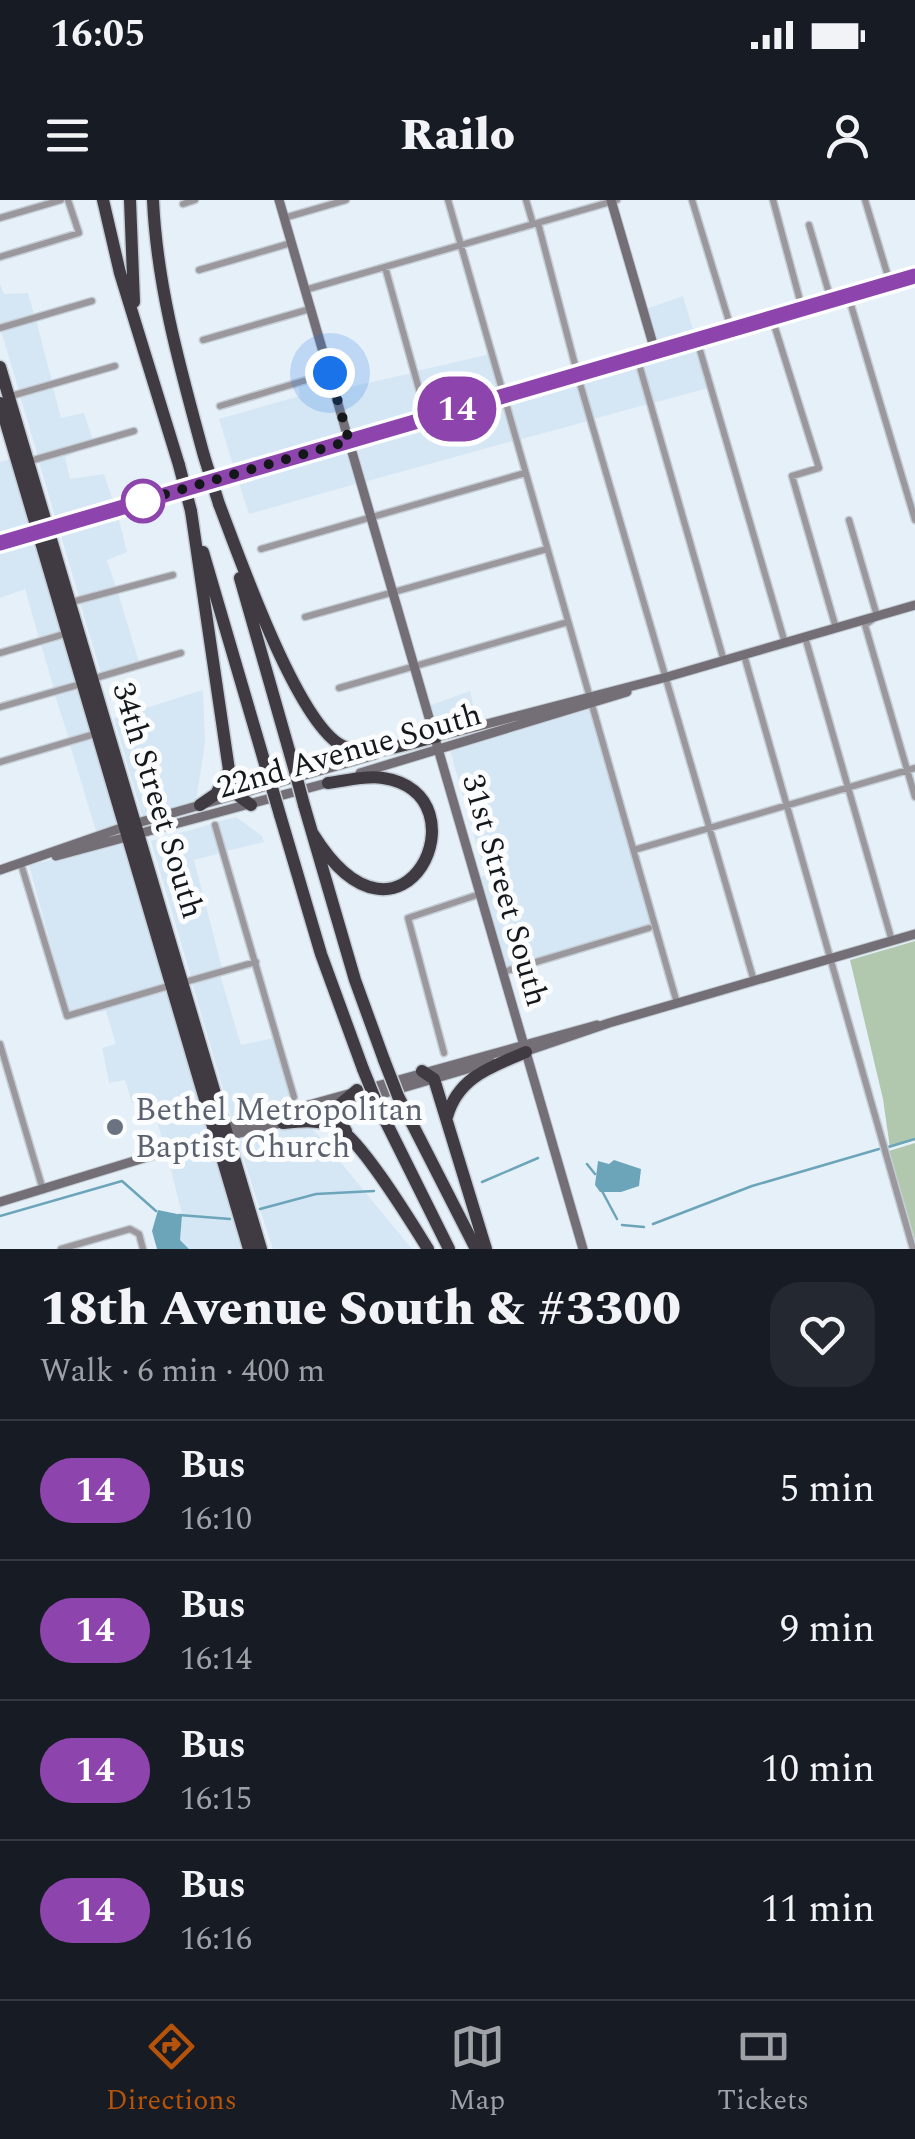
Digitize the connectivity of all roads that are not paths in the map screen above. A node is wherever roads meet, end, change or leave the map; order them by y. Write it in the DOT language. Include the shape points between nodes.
graph roads {
  1 [pos="16,200"];
  2 [pos="65,200"];
  3 [pos="104,200"];
  4 [pos="130,200"];
  5 [pos="153,200"];
  6 [pos="195,200"];
  7 [pos="279,200"];
  8 [pos="346,200"];
  9 [pos="448,200"];
  10 [pos="526,200"];
  11 [pos="692,200"];
  12 [pos="773,200"];
  13 [pos="865,200"];
  14 [pos="613,201"];
  15 [pos="183,204"];
  16 [pos="19,213"];
  17 [pos="0,218"];
  18 [pos="284,218"];
  19 [pos="535,224"];
  20 [pos="809,225"];
  21 [pos="291,243"];
  22 [pos="461,245"];
  23 [pos="0,256"];
  24 [pos="384,267"];
  25 [pos="199,270"];
  26 [pos="915,276"];
  27 [pos="890,283"];
  28 [pos="305,290"];
  29 [pos="848,295"];
  30 [pos="92,300"];
  31 [pos="831,300"];
  32 [pos="802,308"];
  33 [pos="310,309"];
  34 [pos="772,317"];
  35 [pos="135,325"];
  36 [pos="0,328"];
  37 [pos="730,328"];
  38 [pos="696,339"];
  39 [pos="204,340"];
  40 [pos="655,350"];
  41 [pos="636,356"];
  42 [pos="115,366"];
  43 [pos="579,372"];
  44 [pos="330,373"];
  45 [pos="1,376"];
  46 [pos="506,394"];
  47 [pos="3,400"];
  48 [pos="220,406"];
  49 [pos="428,418"];
  50 [pos="134,431"];
  51 [pos="349,441"];
  52 [pos="22,458"];
  53 [pos="0,459"];
  54 [pos="525,473"];
  55 [pos="219,504"];
  56 [pos="191,512"];
  57 [pos="371,516"];
  58 [pos="849,520"];
  59 [pos="915,520"];
  60 [pos="43,530"];
  61 [pos="0,543"];
  62 [pos="547,548"];
  63 [pos="260,549"];
  64 [pos="173,575"];
  65 [pos="393,591"];
  66 [pos="66,604"];
  67 [pos="915,605"];
  68 [pos="877,616"];
  69 [pos="305,617"];
  70 [pos="568,622"];
  71 [pos="836,628"];
  72 [pos="70,633"];
  73 [pos="805,637"];
  74 [pos="785,643"];
  75 [pos="0,653"];
  76 [pos="181,653"];
  77 [pos="744,655"];
  78 [pos="724,661"];
  79 [pos="414,665"];
  80 [pos="668,677"];
  81 [pos="89,680"];
  82 [pos="339,688"];
  83 [pos="590,700"];
  84 [pos="0,707"];
  85 [pos="104,732"];
  86 [pos="438,743"];
  87 [pos="0,762"];
  88 [pos="230,770"];
  89 [pos="911,770"];
  90 [pos="328,783"];
  91 [pos="847,788"];
  92 [pos="236,794"];
  93 [pos="915,797"];
  94 [pos="200,805"];
  95 [pos="251,805"];
  96 [pos="786,806"];
  97 [pos="216,825"];
  98 [pos="710,828"];
  99 [pos="134,831"];
  100 [pos="313,834"];
  101 [pos="634,850"];
  102 [pos="21,864"];
  103 [pos="0,870"];
  104 [pos="480,894"];
  105 [pos="649,928"];
  106 [pos="915,934"];
  107 [pos="892,940"];
  108 [pos="828,959"];
  109 [pos="256,962"];
  110 [pos="503,972"];
  111 [pos="754,980"];
  112 [pos="178,984"];
  113 [pos="677,1003"];
  114 [pos="0,1044"];
  115 [pos="525,1047"];
  116 [pos="444,1053"];
  117 [pos="428,1075"];
  118 [pos="357,1090"];
  119 [pos="294,1097"];
  120 [pos="338,1106"];
  121 [pos="283,1122"];
  122 [pos="447,1130"];
  123 [pos="224,1134"];
  124 [pos="356,1142"];
  125 [pos="43,1190"];
  126 [pos="0,1202"];
  127 [pos="61,1249"];
  128 [pos="143,1249"];
  129 [pos="249,1249"];
  130 [pos="261,1249"];
  131 [pos="428,1249"];
  132 [pos="449,1249"];
  133 [pos="476,1249"];
  134 [pos="486,1249"];
  135 [pos="583,1249"];
  136 [pos="913,1249"];
  1 -- 16 [label="street"];
  2 -- 16 [label="street"];
  2 -- 23 [label="street" via="78,234"];
  3 -- 35 [label="highway"];
  4 -- 35 [label="highway"];
  5 -- 55 [label="highway, bridge" via="156,262"];
  6 -- 15 [label="street"];
  7 -- 18 [label="street, 31st Street South"];
  8 -- 18 [label="street"];
  9 -- 22 [label="street"];
  10 -- 19 [label="street"];
  11 -- 37 [label="street"];
  12 -- 32 [label="street"];
  13 -- 27 [label="street"];
  14 -- 19 [label="street"];
  14 -- 40 [label="street"];
  16 -- 17 [label="street"];
  18 -- 21 [label="street, 31st Street South"];
  19 -- 22 [label="street"];
  19 -- 43 [label="street"];
  20 -- 31 [label="street"];
  21 -- 25 [label="street"];
  21 -- 28 [label="street, 31st Street South"];
  22 -- 24 [label="street"];
  22 -- 46 [label="street"];
  24 -- 28 [label="street"];
  24 -- 49 [label="street"];
  26 -- 27 [label="street"];
  27 -- 29 [label="street"];
  28 -- 33 [label="street, 31st Street South"];
  29 -- 31 [label="street"];
  29 -- 59 [label="street"];
  30 -- 36 [label="street"];
  31 -- 32 [label="street"];
  32 -- 34 [label="street"];
  33 -- 39 [label="street"];
  33 -- 44 [label="street, 31st Street South"];
  34 -- 37 [label="street"];
  34 -- 71 [label="street" via="819,468 792,476"];
  35 -- 56 [label="highway, bridge"];
  37 -- 38 [label="street"];
  38 -- 40 [label="street"];
  38 -- 74 [label="street"];
  40 -- 41 [label="street"];
  41 -- 43 [label="street"];
  41 -- 78 [label="street"];
  42 -- 47 [label="street"];
  43 -- 46 [label="street"];
  43 -- 80 [label="street"];
  44 -- 48 [label="street"];
  44 -- 51 [label="street, 31st Street South"];
  45 -- 47 [label="highway, 34th Street South"];
  46 -- 49 [label="street"];
  46 -- 54 [label="street"];
  47 -- 52 [label="highway, 34th Street South"];
  49 -- 51 [label="street"];
  50 -- 52 [label="street"];
  51 -- 57 [label="street, 31st Street South"];
  51 -- 60 [label="street"];
  52 -- 53 [label="street"];
  52 -- 60 [label="highway, 34th Street South"];
  54 -- 57 [label="street"];
  54 -- 62 [label="street"];
  55 -- 86 [label="highway" via="278,650 324,732 367,752"];
  55 -- 100 [label="highway, bridge"];
  56 -- 88 [label="highway"];
  56 -- 132 [label="highway, bridge" via="321,954 378,1106"];
  57 -- 63 [label="street"];
  57 -- 65 [label="street, 31st Street South"];
  58 -- 68 [label="street"];
  60 -- 61 [label="street"];
  60 -- 66 [label="highway, 34th Street South"];
  62 -- 65 [label="street"];
  62 -- 70 [label="street"];
  64 -- 66 [label="street"];
  65 -- 69 [label="street"];
  65 -- 79 [label="street, 31st Street South"];
  66 -- 72 [label="highway, 34th Street South"];
  66 -- 81 [label="highway, 34th Street South"];
  67 -- 68 [label="street, 22nd Avenue South"];
  68 -- 71 [label="street, 22nd Avenue South"];
  68 -- 89 [label="street" via="864,626"];
  70 -- 79 [label="street"];
  70 -- 83 [label="street"];
  71 -- 73 [label="street, 22nd Avenue South"];
  72 -- 75 [label="street"];
  72 -- 81 [label="highway, 34th Street South"];
  73 -- 74 [label="street, 22nd Avenue South"];
  73 -- 91 [label="street"];
  74 -- 77 [label="street, 22nd Avenue South"];
  76 -- 81 [label="street"];
  77 -- 78 [label="street, 22nd Avenue South"];
  77 -- 96 [label="street"];
  78 -- 80 [label="street, 22nd Avenue South"];
  79 -- 82 [label="street"];
  79 -- 86 [label="street, 31st Street South"];
  80 -- 83 [label="street, 22nd Avenue South"];
  80 -- 98 [label="street"];
  81 -- 84 [label="street"];
  81 -- 85 [label="highway, 34th Street South"];
  83 -- 86 [label="street, 22nd Avenue South"];
  83 -- 101 [label="street"];
  85 -- 87 [label="street"];
  85 -- 99 [label="highway, 34th Street South"];
  86 -- 90 [label="street, 22nd Avenue South"];
  86 -- 92 [label="street, 22nd Avenue South"];
  86 -- 104 [label="street, 31st Street South"];
  88 -- 92 [label="highway"];
  88 -- 94 [label="highway"];
  89 -- 91 [label="street"];
  89 -- 93 [label="street"];
  90 -- 95 [label="street, 22nd Avenue South"];
  90 -- 100 [label="highway" via="375,777 405,786 429,814 432,845 418,872 377,890 347,878"];
  91 -- 96 [label="street"];
  91 -- 107 [label="street"];
  92 -- 94 [label="street, 22nd Avenue South"];
  92 -- 95 [label="highway"];
  94 -- 99 [label="street, 22nd Avenue South"];
  95 -- 99 [label="street, 22nd Avenue South"];
  96 -- 98 [label="street"];
  96 -- 108 [label="street"];
  97 -- 109 [label="street"];
  98 -- 101 [label="street"];
  98 -- 111 [label="street"];
  99 -- 102 [label="street, 22nd Avenue South"];
  99 -- 112 [label="highway, 34th Street South"];
  100 -- 133 [label="highway, bridge" via="354,980 398,1096"];
  101 -- 113 [label="street"];
  102 -- 103 [label="street, 22nd Avenue South"];
  102 -- 112 [label="street" via="67,1016"];
  104 -- 110 [label="street, 31st Street South"];
  104 -- 116 [label="street" via="408,918"];
  105 -- 110 [label="street"];
  106 -- 107 [label="street"];
  107 -- 108 [label="street"];
  108 -- 111 [label="street"];
  108 -- 136 [label="street"];
  109 -- 112 [label="street"];
  109 -- 119 [label="street"];
  110 -- 115 [label="street, 31st Street South"];
  111 -- 113 [label="street"];
  112 -- 123 [label="highway, 34th Street South"];
  113 -- 115 [label="street"];
  114 -- 125 [label="street"];
  115 -- 117 [label="street"];
  115 -- 122 [label="highway" via="464,1084 451,1104"];
  115 -- 135 [label="street, 31st Street South"];
  117 -- 118 [label="street"];
  117 -- 120 [label="street"];
  117 -- 122 [label="highway"];
  118 -- 120 [label="highway"];
  118 -- 123 [label="street"];
  120 -- 121 [label="street"];
  120 -- 124 [label="highway" via="339,1123"];
  121 -- 123 [label="street"];
  121 -- 124 [label="highway" via="319,1121"];
  122 -- 134 [label="highway"];
  123 -- 125 [label="street"];
  123 -- 129 [label="highway, 34th Street South"];
  123 -- 130 [label="highway, 34th Street South"];
  124 -- 131 [label="highway"];
  125 -- 126 [label="street"];
  127 -- 128 [label="street" via="136,1229"];
}
